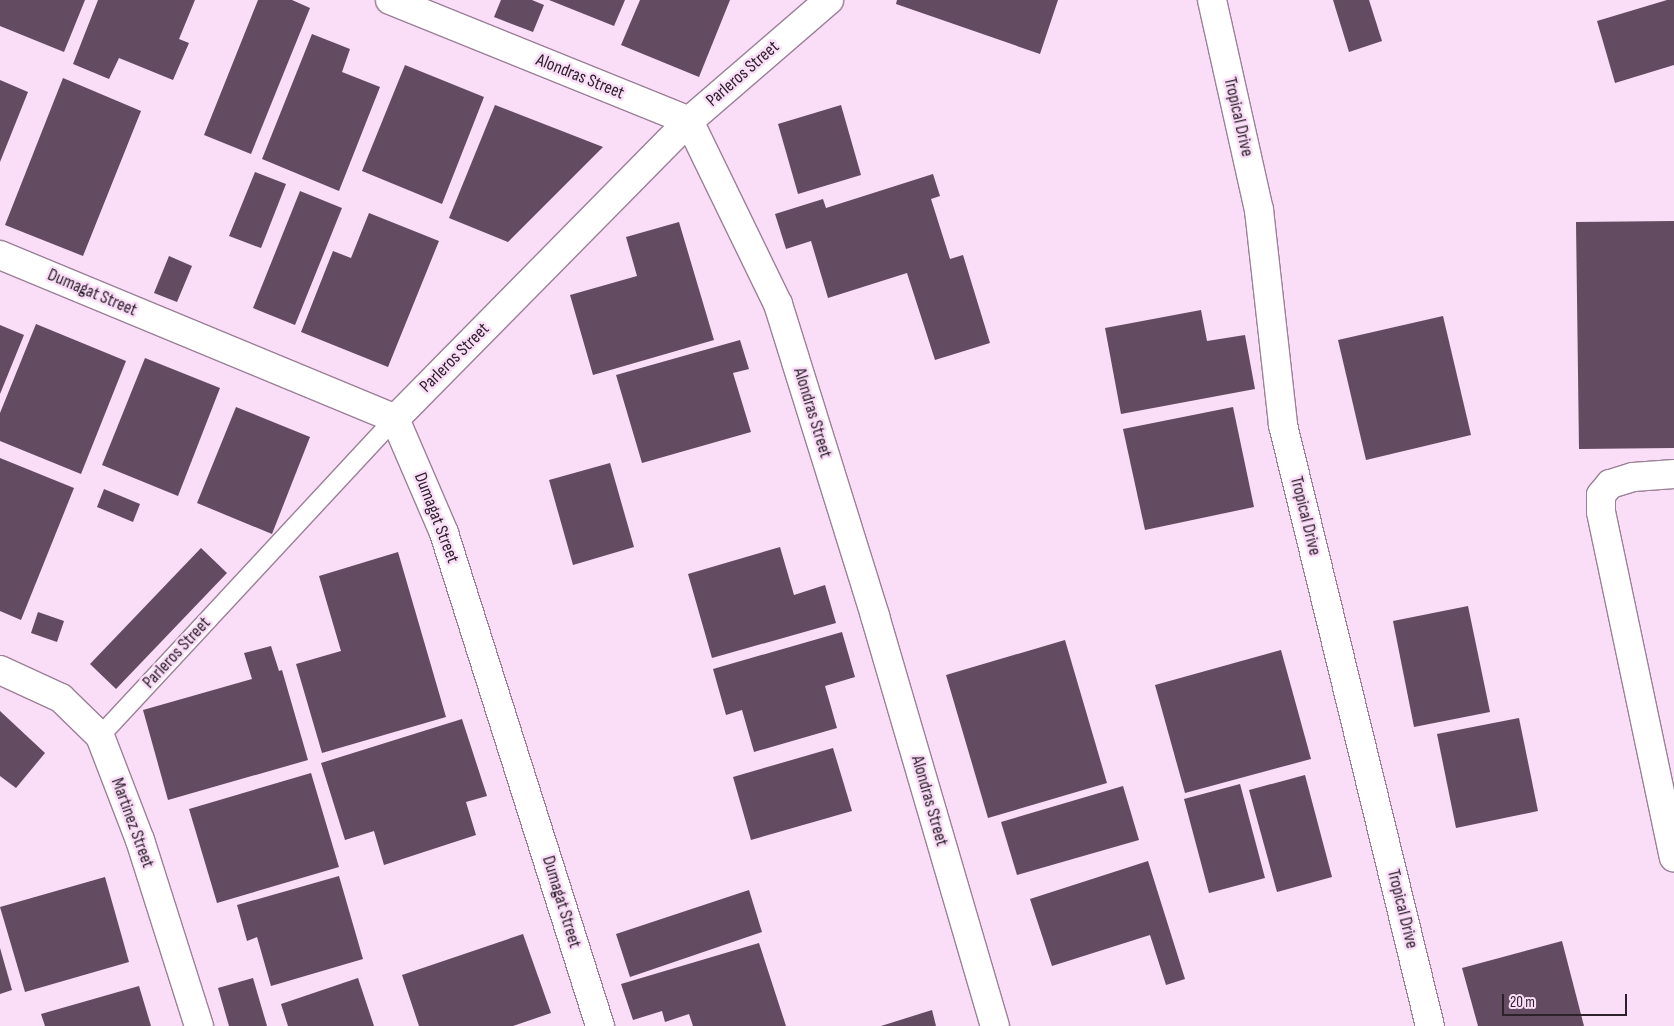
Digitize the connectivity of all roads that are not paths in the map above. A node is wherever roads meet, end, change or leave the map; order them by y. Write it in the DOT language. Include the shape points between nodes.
graph roads {
  1 [pos="390,0"];
  2 [pos="829,0"];
  3 [pos="1212,0"];
  4 [pos="689,121"];
  5 [pos="0,255"];
  6 [pos="395,419"];
  7 [pos="1674,474"];
  8 [pos="0,670"];
  9 [pos="100,736"];
  10 [pos="1674,857"];
  11 [pos="199,1026"];
  12 [pos="600,1026"];
  13 [pos="995,1026"];
  14 [pos="1430,1026"];
  1 -- 4 [label="street, Alondras Street"];
  2 -- 4 [label="street, Parleros Street"];
  3 -- 14 [label="street, Tropical Drive" via="1259,210 1283,425"];
  4 -- 6 [label="street, Parleros Street"];
  4 -- 13 [label="street, Alondras Street" via="778,304 875,616"];
  5 -- 6 [label="street, Dumagat Street"];
  6 -- 9 [label="lane, Parleros Street"];
  6 -- 12 [label="street, Dumagat Street" via="444,533"];
  7 -- 10 [label="street" via="1633,477 1610,484 1601,495 1601,512"];
  8 -- 9 [label="street, Martinez Street" via="62,698"];
  9 -- 11 [label="street, Martinez Street" via="140,840"];
}
